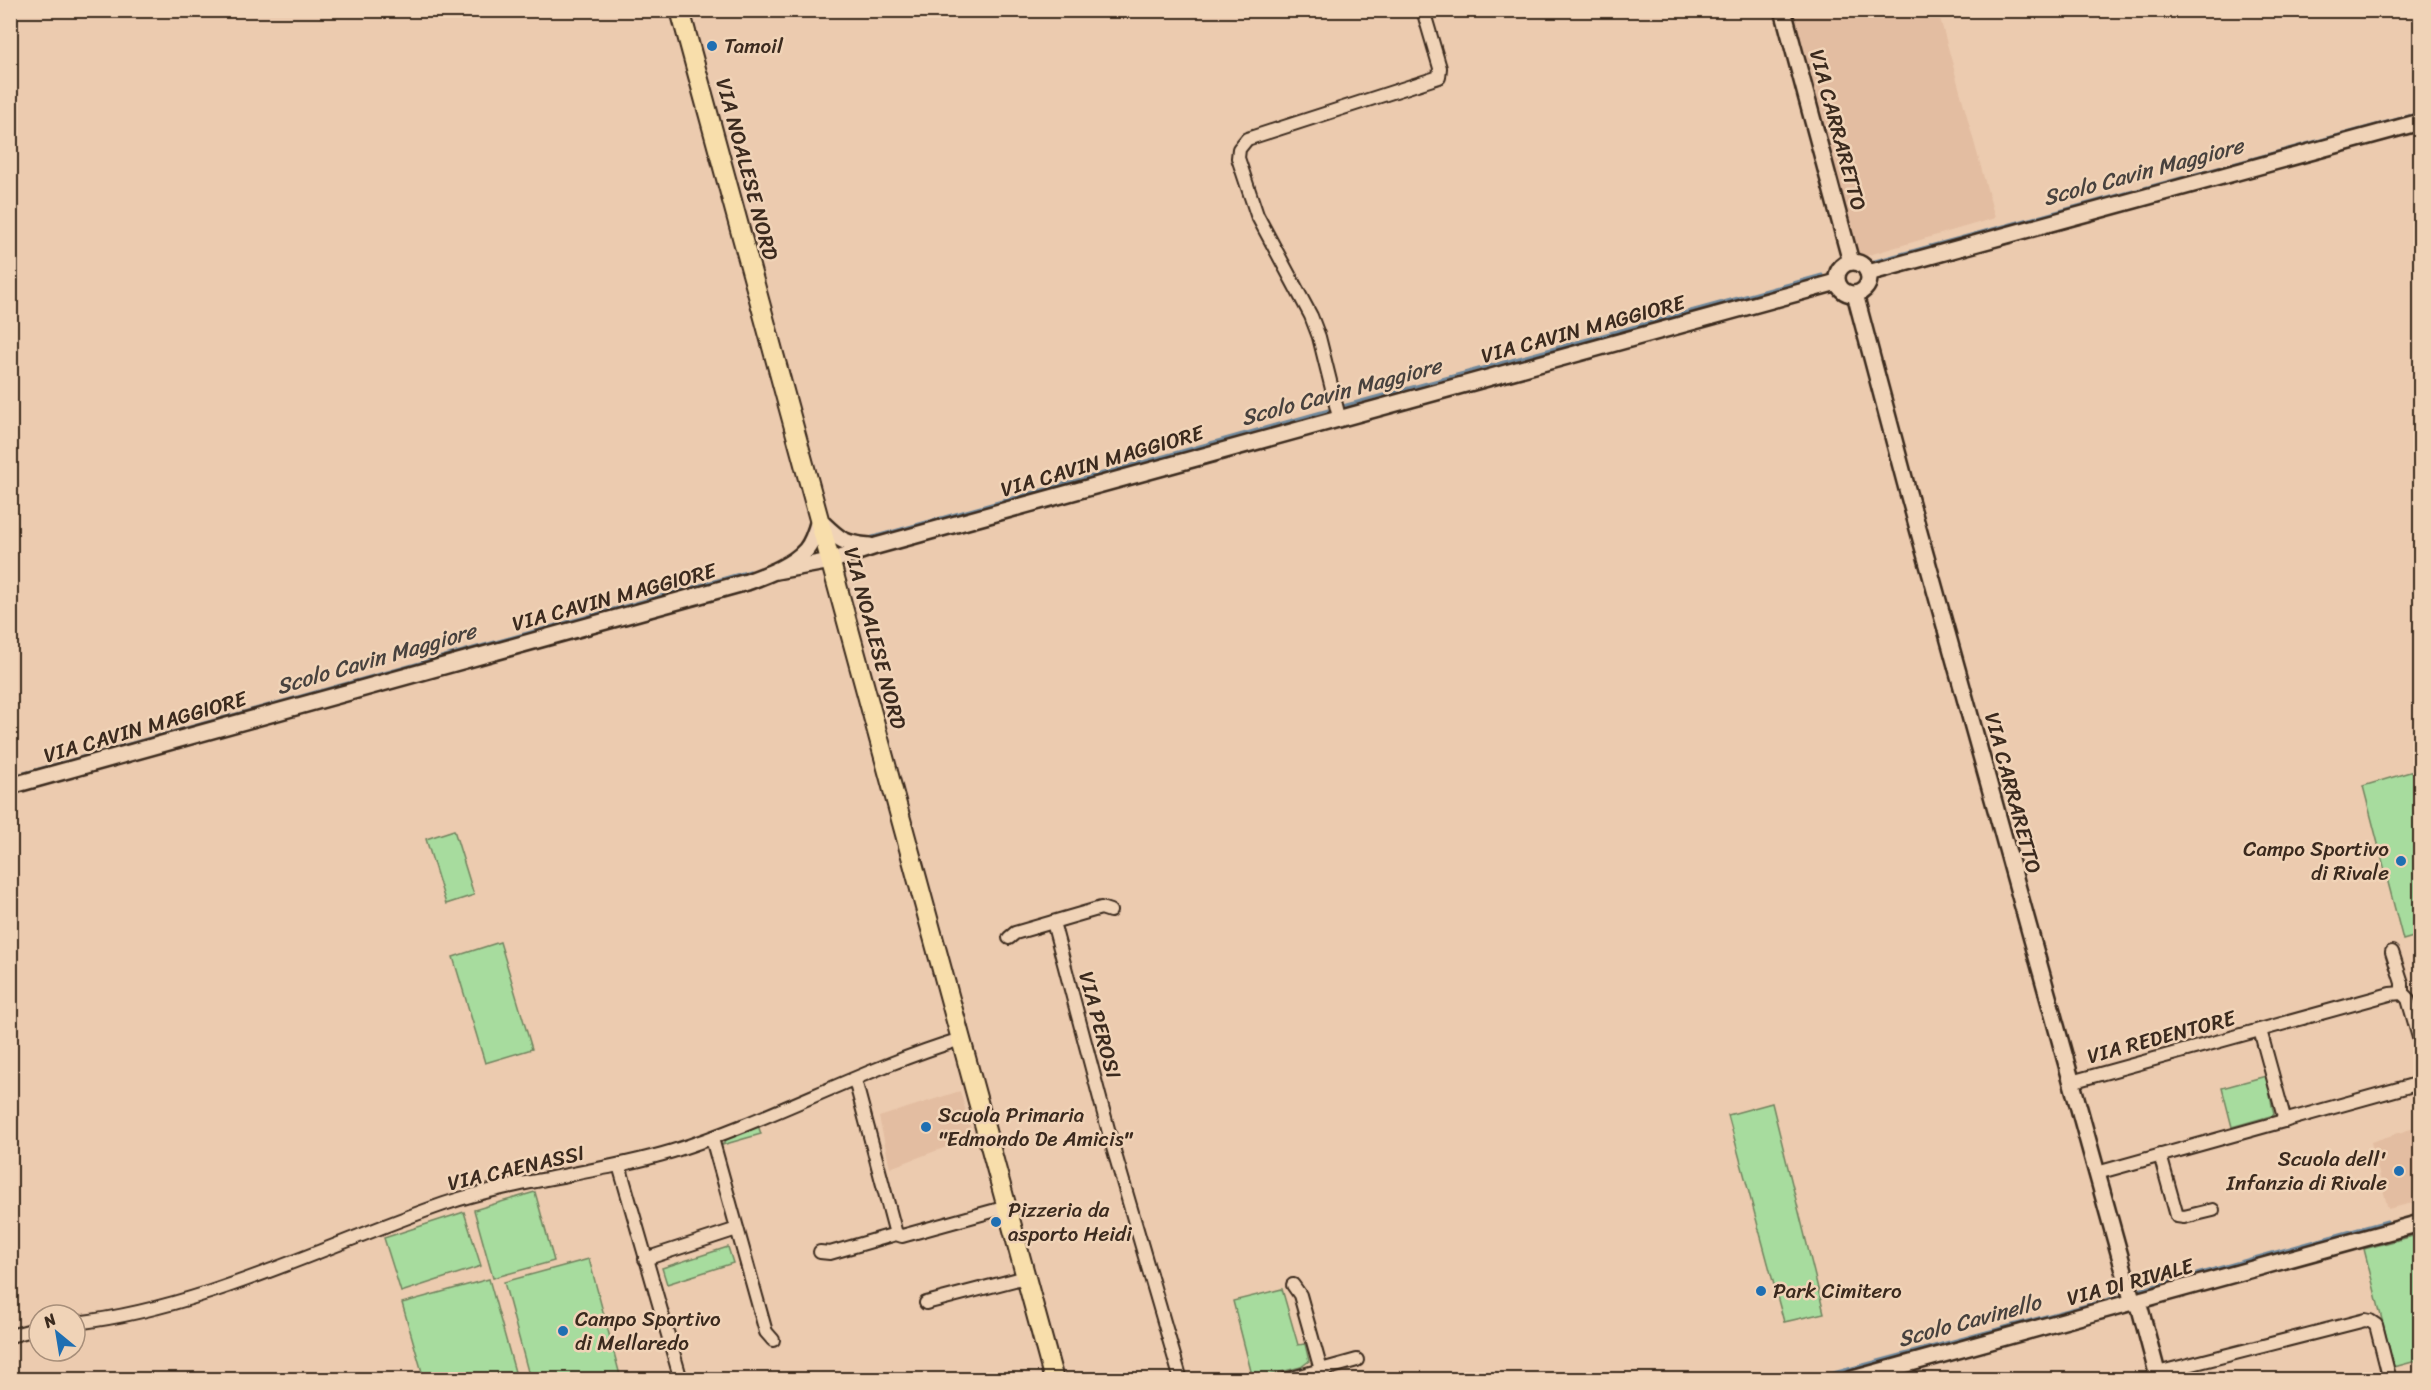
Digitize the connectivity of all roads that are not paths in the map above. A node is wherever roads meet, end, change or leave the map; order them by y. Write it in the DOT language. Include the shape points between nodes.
graph roads {
  1 [pos="680,10"];
  2 [pos="1423,10"];
  3 [pos="1783,10"];
  4 [pos="2421,122"];
  5 [pos="1851,262"];
  6 [pos="1869,273"];
  7 [pos="1837,282"];
  8 [pos="1855,294"];
  9 [pos="1338,410"];
  10 [pos="819,520"];
  11 [pos="850,544"];
  12 [pos="876,546"];
  13 [pos="804,552"];
  14 [pos="830,557"];
  15 [pos="776,571"];
  16 [pos="10,786"];
  17 [pos="1110,911"];
  18 [pos="1053,922"];
  19 [pos="1009,938"];
  20 [pos="2392,952"];
  21 [pos="2402,993"];
  22 [pos="2260,1030"];
  23 [pos="961,1039"];
  24 [pos="2421,1041"];
  25 [pos="855,1080"];
  26 [pos="2071,1082"];
  27 [pos="2421,1083"];
  28 [pos="2285,1120"];
  29 [pos="708,1140"];
  30 [pos="2160,1155"];
  31 [pos="619,1165"];
  32 [pos="2097,1173"];
  33 [pos="1007,1207"];
  34 [pos="2212,1210"];
  35 [pos="2421,1223"];
  36 [pos="737,1230"];
  37 [pos="896,1234"];
  38 [pos="820,1252"];
  39 [pos="645,1259"];
  40 [pos="1026,1277"];
  41 [pos="1293,1285"];
  42 [pos="2135,1302"];
  43 [pos="926,1303"];
  44 [pos="87,1322"];
  45 [pos="27,1331"];
  46 [pos="10,1336"];
  47 [pos="774,1341"];
  48 [pos="1357,1360"];
  49 [pos="1321,1370"];
  50 [pos="2158,1376"];
  51 [pos="681,1380"];
  52 [pos="1054,1380"];
  53 [pos="1181,1380"];
  54 [pos="1285,1380"];
  55 [pos="1850,1380"];
  56 [pos="2390,1380"];
  1 -- 10 [label="main road, VIA NOALESE NORD"];
  2 -- 9 [label="street" via="1440,68 1439,77 1247,139 1239,149 1257,215 1319,337"];
  3 -- 5 [label="street, VIA CARRARETTO"];
  4 -- 6 [label="street"];
  5 -- 6 [label="street" via="1863,265"];
  5 -- 7 [label="street" via="1839,269"];
  6 -- 8 [label="street" via="1866,287"];
  7 -- 8 [label="street" via="1845,292"];
  7 -- 9 [label="street, VIA CAVIN MAGGIORE"];
  8 -- 26 [label="street, VIA CARRARETTO"];
  9 -- 12 [label="street, VIA CAVIN MAGGIORE"];
  10 -- 11 [label="street"];
  10 -- 13 [label="street, VIA CAVIN MAGGIORE"];
  10 -- 14 [label="main road, VIA NOALESE NORD"];
  11 -- 12 [label="street, VIA CAVIN MAGGIORE"];
  11 -- 14 [label="street, VIA CAVIN MAGGIORE"];
  12 -- 14 [label="street, VIA CAVIN MAGGIORE"];
  13 -- 14 [label="street, VIA CAVIN MAGGIORE" via="819,550"];
  13 -- 15 [label="street, VIA CAVIN MAGGIORE"];
  14 -- 15 [label="street, VIA CAVIN MAGGIORE"];
  14 -- 23 [label="main road, VIA NOALESE NORD"];
  15 -- 16 [label="street, VIA CAVIN MAGGIORE"];
  17 -- 18 [label="street" via="1101,908"];
  18 -- 19 [label="street"];
  18 -- 53 [label="street, VIA PEROSI"];
  20 -- 21 [label="street"];
  21 -- 22 [label="street, VIA REDENTORE"];
  21 -- 24 [label="street" via="2408,999"];
  22 -- 26 [label="street, VIA REDENTORE"];
  22 -- 28 [label="street, VIA REDENTORE"];
  23 -- 25 [label="street, VIA CAENASSI"];
  23 -- 33 [label="main road, VIA NOALESE NORD"];
  25 -- 29 [label="street, VIA CAENASSI"];
  25 -- 37 [label="street"];
  26 -- 32 [label="street, VIA CARRARETTO"];
  27 -- 28 [label="street"];
  28 -- 30 [label="street"];
  29 -- 31 [label="street, VIA CAENASSI"];
  29 -- 36 [label="street" via="713,1142"];
  30 -- 32 [label="street"];
  30 -- 34 [label="street" via="2177,1216"];
  31 -- 39 [label="street"];
  31 -- 44 [label="street, VIA CAENASSI" via="446,1204 183,1301"];
  32 -- 42 [label="street, VIA CARRARETTO"];
  33 -- 37 [label="street" via="902,1236"];
  33 -- 40 [label="main road, VIA NOALESE NORD"];
  35 -- 42 [label="street, VIA DI RIVALE" via="2355,1246"];
  36 -- 39 [label="street"];
  36 -- 47 [label="street" via="766,1332"];
  37 -- 38 [label="street" via="830,1253"];
  39 -- 51 [label="street"];
  40 -- 43 [label="street"];
  40 -- 52 [label="main road, VIA NOALESE NORD"];
  41 -- 49 [label="street" via="1300,1295"];
  42 -- 50 [label="street, VIA CARRARETTO"];
  42 -- 55 [label="street, VIA DI RIVALE"];
  45 -- 46 [label="street"];
  48 -- 49 [label="street"];
  49 -- 54 [label="street"];
  50 -- 56 [label="street" via="2365,1320 2376,1325"];
}
